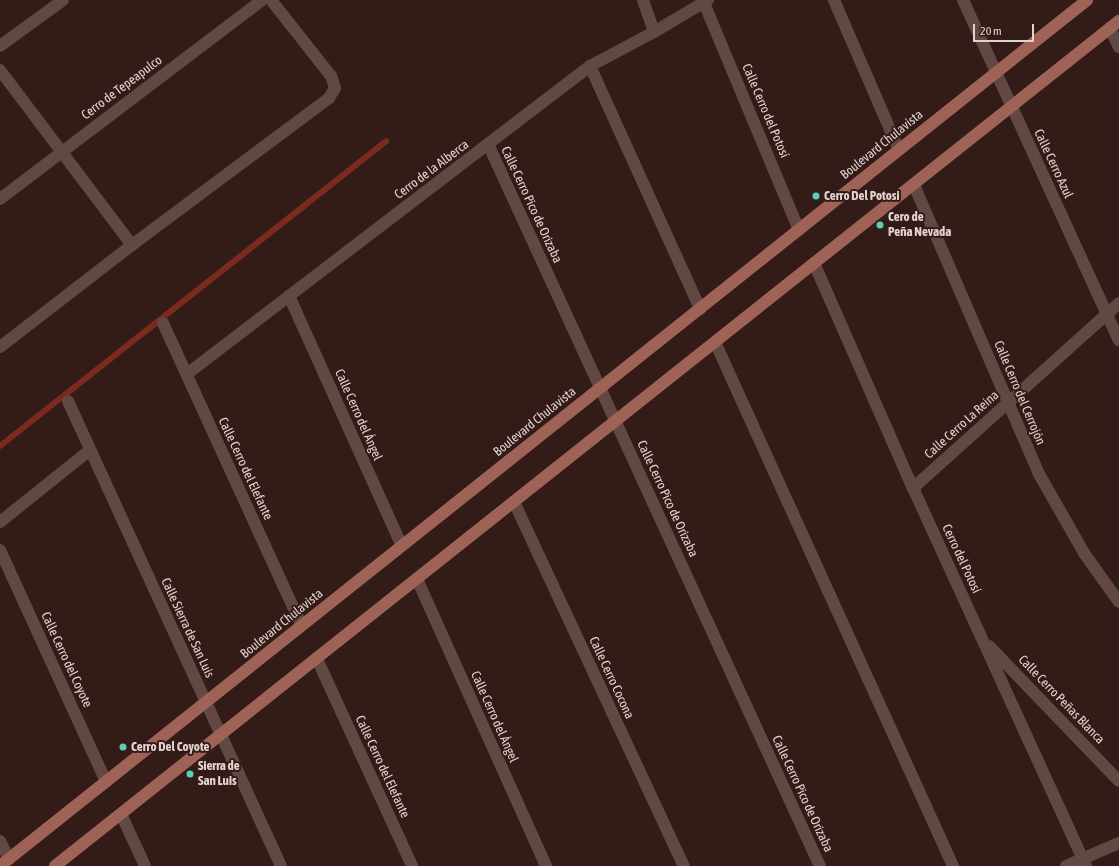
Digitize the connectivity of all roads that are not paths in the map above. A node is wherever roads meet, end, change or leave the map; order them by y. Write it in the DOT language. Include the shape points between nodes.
graph roads {
  1 [pos="63,0"];
  2 [pos="262,0"];
  3 [pos="271,0"];
  4 [pos="643,0"];
  5 [pos="834,0"];
  6 [pos="963,0"];
  7 [pos="1087,0"];
  8 [pos="706,2"];
  9 [pos="1115,24"];
  10 [pos="654,32"];
  11 [pos="0,46"];
  12 [pos="1119,47"];
  13 [pos="590,66"];
  14 [pos="0,70"];
  15 [pos="996,73"];
  16 [pos="1012,107"];
  17 [pos="488,144"];
  18 [pos="899,150"];
  19 [pos="61,151"];
  20 [pos="914,185"];
  21 [pos="0,199"];
  22 [pos="799,230"];
  23 [pos="132,245"];
  24 [pos="814,264"];
  25 [pos="289,296"];
  26 [pos="1119,303"];
  27 [pos="700,308"];
  28 [pos="1106,312"];
  29 [pos="163,323"];
  30 [pos="1119,340"];
  31 [pos="715,342"];
  32 [pos="0,347"];
  33 [pos="187,374"];
  34 [pos="600,388"];
  35 [pos="68,401"];
  36 [pos="1008,402"];
  37 [pos="615,421"];
  38 [pos="90,450"];
  39 [pos="913,488"];
  40 [pos="514,502"];
  41 [pos="0,522"];
  42 [pos="402,546"];
  43 [pos="0,550"];
  44 [pos="417,579"];
  45 [pos="1119,602"];
  46 [pos="302,626"];
  47 [pos="983,640"];
  48 [pos="317,659"];
  49 [pos="206,702"];
  50 [pos="221,735"];
  51 [pos="1119,780"];
  52 [pos="106,782"];
  53 [pos="121,814"];
  54 [pos="0,841"];
  55 [pos="1119,843"];
  56 [pos="1084,862"];
  57 [pos="4,863"];
  58 [pos="55,866"];
  59 [pos="145,866"];
  60 [pos="281,866"];
  61 [pos="412,866"];
  62 [pos="546,866"];
  63 [pos="684,866"];
  64 [pos="820,866"];
  65 [pos="953,866"];
  66 [pos="1066,866"];
  1 -- 11 [label="street"];
  2 -- 19 [label="street, Cerro de Tepeapulco"];
  3 -- 23 [label="street" via="331,76 335,88 329,98"];
  4 -- 10 [label="street"];
  5 -- 18 [label="street"];
  6 -- 15 [label="street, Calle Cerro Azul"];
  7 -- 15 [label="main road, Boulevard Chulavista"];
  8 -- 10 [label="street, Cerro de la Alberca"];
  8 -- 22 [label="street, Calle Cerro del Potosí"];
  9 -- 12 [label="street"];
  9 -- 16 [label="main road"];
  10 -- 13 [label="street, Cerro de la Alberca"];
  13 -- 17 [label="street, Cerro de la Alberca"];
  13 -- 27 [label="street"];
  14 -- 19 [label="street"];
  15 -- 16 [label="street, Calle Cerro Azul"];
  15 -- 18 [label="main road, Boulevard Chulavista"];
  16 -- 20 [label="main road"];
  16 -- 28 [label="street, Calle Cerro Azul"];
  17 -- 25 [label="street, Cerro de la Alberca"];
  17 -- 34 [label="street, Calle Cerro Pico de Orizaba"];
  18 -- 22 [label="main road, Boulevard Chulavista"];
  19 -- 21 [label="street, Cerro de Tepeapulco"];
  19 -- 23 [label="street"];
  20 -- 24 [label="main road"];
  20 -- 36 [label="street, Calle Cerro del Cerrojón"];
  22 -- 27 [label="main road, Boulevard Chulavista"];
  23 -- 32 [label="street"];
  24 -- 31 [label="main road"];
  24 -- 39 [label="street, Cerro del Potosí"];
  25 -- 33 [label="street, Cerro de la Alberca"];
  25 -- 42 [label="street, Calle Cerro del Ángel"];
  26 -- 28 [label="street, Calle Cerro La Reina"];
  27 -- 34 [label="main road, Boulevard Chulavista"];
  28 -- 30 [label="street, Calle Cerro Azul"];
  28 -- 36 [label="street, Calle Cerro La Reina"];
  29 -- 33 [label="street, Calle Cerro del Elefante"];
  31 -- 37 [label="main road"];
  31 -- 65 [label="street"];
  33 -- 46 [label="street, Calle Cerro del Elefante"];
  34 -- 37 [label="street, Calle Cerro Pico de Orizaba"];
  34 -- 42 [label="main road, Boulevard Chulavista"];
  35 -- 38 [label="street, Calle Sierra de San Luis"];
  36 -- 39 [label="street, Calle Cerro La Reina"];
  36 -- 45 [label="street, Calle Cerro del Cerrojón" via="1039,474 1084,553"];
  37 -- 40 [label="main road"];
  37 -- 64 [label="street, Calle Cerro Pico de Orizaba"];
  38 -- 41 [label="street"];
  38 -- 49 [label="street, Calle Sierra de San Luis"];
  39 -- 47 [label="street, Cerro del Potosí"];
  40 -- 44 [label="main road"];
  40 -- 63 [label="street, Calle Cerro Cocona"];
  42 -- 46 [label="main road, Boulevard Chulavista"];
  43 -- 52 [label="street, Calle Cerro del Coyote"];
  44 -- 48 [label="main road"];
  44 -- 62 [label="street, Calle Cerro del Ángel"];
  46 -- 49 [label="main road, Boulevard Chulavista"];
  47 -- 51 [label="street, Calle Cerro Peñas Blanca"];
  47 -- 56 [label="street, Cerro del Potosí"];
  48 -- 50 [label="main road"];
  48 -- 61 [label="street, Calle Cerro del Elefante"];
  49 -- 50 [label="street, Calle Sierra de San Luis"];
  49 -- 52 [label="main road, Boulevard Chulavista"];
  50 -- 53 [label="main road"];
  50 -- 60 [label="street, Calle Sierra de San Luis"];
  52 -- 57 [label="main road, Boulevard Chulavista"];
  53 -- 58 [label="main road"];
  53 -- 59 [label="street"];
  54 -- 57 [label="street"];
  55 -- 56 [label="street"];
  56 -- 66 [label="street"];
}
